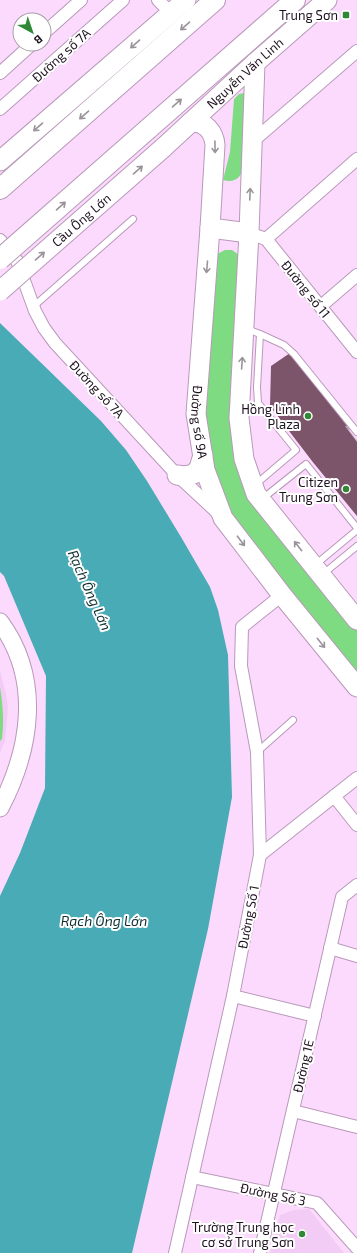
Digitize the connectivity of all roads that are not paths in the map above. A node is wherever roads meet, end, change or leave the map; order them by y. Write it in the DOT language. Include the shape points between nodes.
graph roads {
  1 [pos="81,0"];
  2 [pos="122,0"];
  3 [pos="186,0"];
  4 [pos="215,0"];
  5 [pos="295,0"];
  6 [pos="327,0"];
  7 [pos="165,7"];
  8 [pos="52,26"];
  9 [pos="357,51"];
  10 [pos="23,52"];
  11 [pos="255,62"];
  12 [pos="0,73"];
  13 [pos="0,109"];
  14 [pos="191,122"];
  15 [pos="148,129"];
  16 [pos="252,142"];
  17 [pos="163,148"];
  18 [pos="357,159"];
  19 [pos="0,161"];
  20 [pos="0,189"];
  21 [pos="133,219"];
  22 [pos="210,228"];
  23 [pos="258,236"];
  24 [pos="0,240"];
  25 [pos="0,259"];
  26 [pos="357,275"];
  27 [pos="0,291"];
  28 [pos="34,306"];
  29 [pos="321,306"];
  30 [pos="252,331"];
  31 [pos="357,352"];
  32 [pos="248,387"];
  33 [pos="357,432"];
  34 [pos="203,455"];
  35 [pos="177,475"];
  36 [pos="257,493"];
  37 [pos="223,518"];
  38 [pos="357,529"];
  39 [pos="357,546"];
  40 [pos="317,571"];
  41 [pos="282,595"];
  42 [pos="357,620"];
  43 [pos="0,622"];
  44 [pos="0,641"];
  45 [pos="357,687"];
  46 [pos="293,720"];
  47 [pos="257,752"];
  48 [pos="357,778"];
  49 [pos="0,784"];
  50 [pos="334,796"];
  51 [pos="0,808"];
  52 [pos="357,825"];
  53 [pos="260,855"];
  54 [pos="357,885"];
  55 [pos="330,948"];
  56 [pos="357,956"];
  57 [pos="233,996"];
  58 [pos="315,1016"];
  59 [pos="293,1111"];
  60 [pos="357,1127"];
  61 [pos="192,1177"];
  62 [pos="274,1194"];
  63 [pos="356,1246"];
  64 [pos="175,1253"];
  65 [pos="260,1253"];
  1 -- 8 [label="street"];
  2 -- 13 [label="street, Đường số 7A"];
  3 -- 7 [label="main road"];
  4 -- 20 [label="highway, one-way"];
  15 -- 5 [label="highway, Nguyễn Văn Linh, one-way"];
  6 -- 11 [label="main road, Nguyễn Văn Linh"];
  7 -- 19 [label="main road, one-way" via="100,74"];
  9 -- 16 [label="street"];
  10 -- 12 [label="street"];
  11 -- 14 [label="main road, Nguyễn Văn Linh"];
  11 -- 16 [label="main road"];
  14 -- 17 [label="main road, Nguyễn Văn Linh"];
  14 -- 22 [label="main road, Đường số 9A, one-way" via="203,124 216,145"];
  25 -- 15 [label="highway, Cầu Ông Lớn, one-way, bridge"];
  23 -- 16 [label="main road, one-way"];
  27 -- 17 [label="main road, Cầu Ông Lớn, one-way, bridge"];
  18 -- 23 [label="street"];
  21 -- 28 [label="lane"];
  22 -- 23 [label="main road"];
  22 -- 34 [label="main road, Đường số 9A, one-way" via="196,414"];
  23 -- 29 [label="street, Đường số 11"];
  23 -- 30 [label="main road"];
  24 -- 28 [label="street, Đường số 7A" via="17,261"];
  26 -- 29 [label="street"];
  28 -- 35 [label="street, Đường số 7A" via="44,328 55,343"];
  29 -- 31 [label="street, Đường số 11"];
  30 -- 32 [label="main road"];
  30 -- 33 [label="lane" via="284,346 294,354"];
  32 -- 36 [label="main road" via="239,418 244,459"];
  32 -- 36 [label="lane" via="296,450"];
  34 -- 35 [label="main road" via="194,474"];
  34 -- 37 [label="main road, Đường số 9A" via="205,470"];
  35 -- 37 [label="street, Đường số 7A"];
  36 -- 38 [label="lane" via="306,464"];
  40 -- 36 [label="main road, one-way"];
  37 -- 41 [label="main road, Đường số 9A, one-way"];
  38 -- 40 [label="lane"];
  39 -- 40 [label="lane"];
  40 -- 42 [label="main road"];
  41 -- 45 [label="main road, Đường số 9A, one-way"];
  41 -- 47 [label="street, Đường Số 1" via="242,627 241,666"];
  43 -- 51 [label="main road" via="22,661 28,695 26,735 22,754 8,794"];
  44 -- 49 [label="main road" via="14,677 17,693 13,753"];
  46 -- 47 [label="lane"];
  47 -- 53 [label="street, Đường Số 1"];
  48 -- 50 [label="street"];
  50 -- 52 [label="street"];
  50 -- 53 [label="street"];
  53 -- 57 [label="street, Đường Số 1"];
  54 -- 55 [label="street, Đường 1E" via="342,897"];
  55 -- 56 [label="street"];
  55 -- 58 [label="street, Đường 1E"];
  57 -- 58 [label="street"];
  57 -- 61 [label="street, Đường Số 1"];
  58 -- 59 [label="street, Đường 1E"];
  59 -- 60 [label="street"];
  59 -- 62 [label="street, Đường 1E"];
  61 -- 62 [label="street, Đường Số 3"];
  61 -- 64 [label="street, Đường Số 1"];
  62 -- 63 [label="street, Đường Số 3" via="317,1203"];
  62 -- 65 [label="street, Đường 1E"];
}
